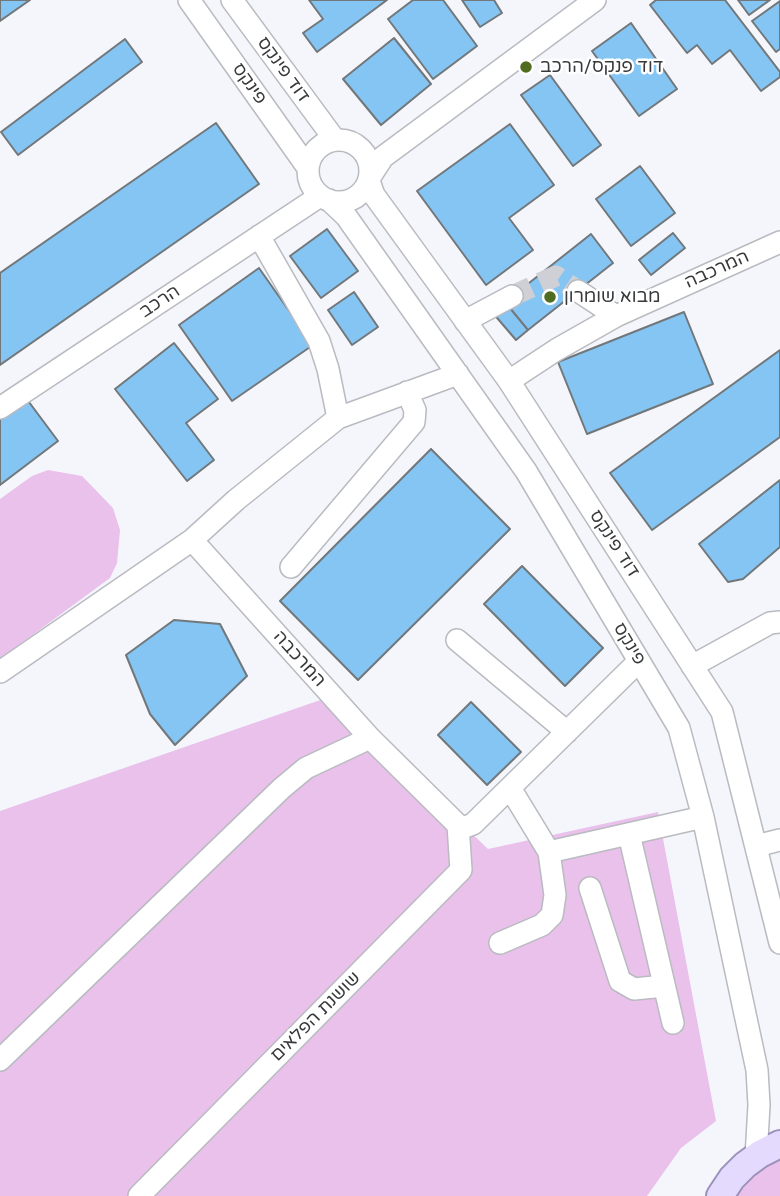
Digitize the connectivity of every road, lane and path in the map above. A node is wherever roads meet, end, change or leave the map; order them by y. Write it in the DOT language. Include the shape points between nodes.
graph roads {
  1 [pos="189,0"];
  2 [pos="232,0"];
  3 [pos="595,0"];
  4 [pos="335,141"];
  5 [pos="308,168"];
  6 [pos="369,179"];
  7 [pos="325,198"];
  8 [pos="259,236"];
  9 [pos="780,242"];
  10 [pos="578,291"];
  11 [pos="512,296"];
  12 [pos="616,316"];
  13 [pos="466,321"];
  14 [pos="458,374"];
  15 [pos="509,381"];
  16 [pos="407,392"];
  17 [pos="0,408"];
  18 [pos="338,418"];
  19 [pos="192,540"];
  20 [pos="291,567"];
  21 [pos="780,622"];
  22 [pos="457,640"];
  23 [pos="639,661"];
  24 [pos="692,666"];
  25 [pos="0,672"];
  26 [pos="567,733"];
  27 [pos="370,738"];
  28 [pos="509,789"];
  29 [pos="703,817"];
  30 [pos="458,825"];
  31 [pos="629,834"];
  32 [pos="780,840"];
  33 [pos="756,846"];
  34 [pos="549,852"];
  35 [pos="590,888"];
  36 [pos="500,943"];
  37 [pos="780,943"];
  38 [pos="664,986"];
  39 [pos="673,1023"];
  40 [pos="0,1060"];
  41 [pos="780,1144"];
  42 [pos="756,1157"];
  43 [pos="139,1196"];
  44 [pos="720,1196"];
  1 -- 5 [label="street, פינקס"];
  2 -- 4 [label="street, דוד פינקס"];
  3 -- 6 [label="street" via="383,157"];
  4 -- 5 [label="street" via="316,150"];
  4 -- 6 [label="street" via="360,148 370,163"];
  5 -- 7 [label="street" via="309,179"];
  6 -- 7 [label="street" via="350,200"];
  6 -- 13 [label="street, דוד פינקס" via="374,195"];
  7 -- 8 [label="street, הרכב"];
  7 -- 14 [label="street, פינקס" via="345,216"];
  8 -- 17 [label="street, הרכב"];
  8 -- 18 [label="street" via="319,341"];
  9 -- 12 [label="street, המרכבה"];
  10 -- 12 [label="street"];
  11 -- 13 [label="street"];
  12 -- 15 [label="street, המרכבה"];
  13 -- 15 [label="street, דוד פינקס"];
  14 -- 16 [label="street"];
  14 -- 23 [label="street, פינקס" via="526,471"];
  15 -- 24 [label="street, דוד פינקס"];
  16 -- 18 [label="street"];
  16 -- 20 [label="street" via="415,410 414,422"];
  18 -- 19 [label="street"];
  19 -- 25 [label="street"];
  19 -- 27 [label="street, המרכבה"];
  21 -- 24 [label="street" via="770,623"];
  22 -- 26 [label="street"];
  23 -- 26 [label="street"];
  23 -- 29 [label="street, פינקס" via="678,728"];
  24 -- 33 [label="street, דוד פינקס" via="722,712"];
  26 -- 28 [label="street"];
  27 -- 30 [label="street, המרכבה"];
  27 -- 40 [label="street" via="323,758 290,781"];
  28 -- 30 [label="street" via="473,824"];
  28 -- 34 [label="street"];
  29 -- 31 [label="street"];
  29 -- 42 [label="street, פינקס" via="757,1069"];
  30 -- 43 [label="street, שושנת הפלאים" via="461,870"];
  31 -- 34 [label="street"];
  31 -- 38 [label="street"];
  32 -- 33 [label="street"];
  33 -- 37 [label="street, דוד פינקס"];
  34 -- 36 [label="street" via="555,895 552,915 542,925"];
  35 -- 38 [label="street" via="620,981 634,989"];
  38 -- 39 [label="street"];
  41 -- 42 [label="main road"];
  42 -- 44 [label="main road"];
}
